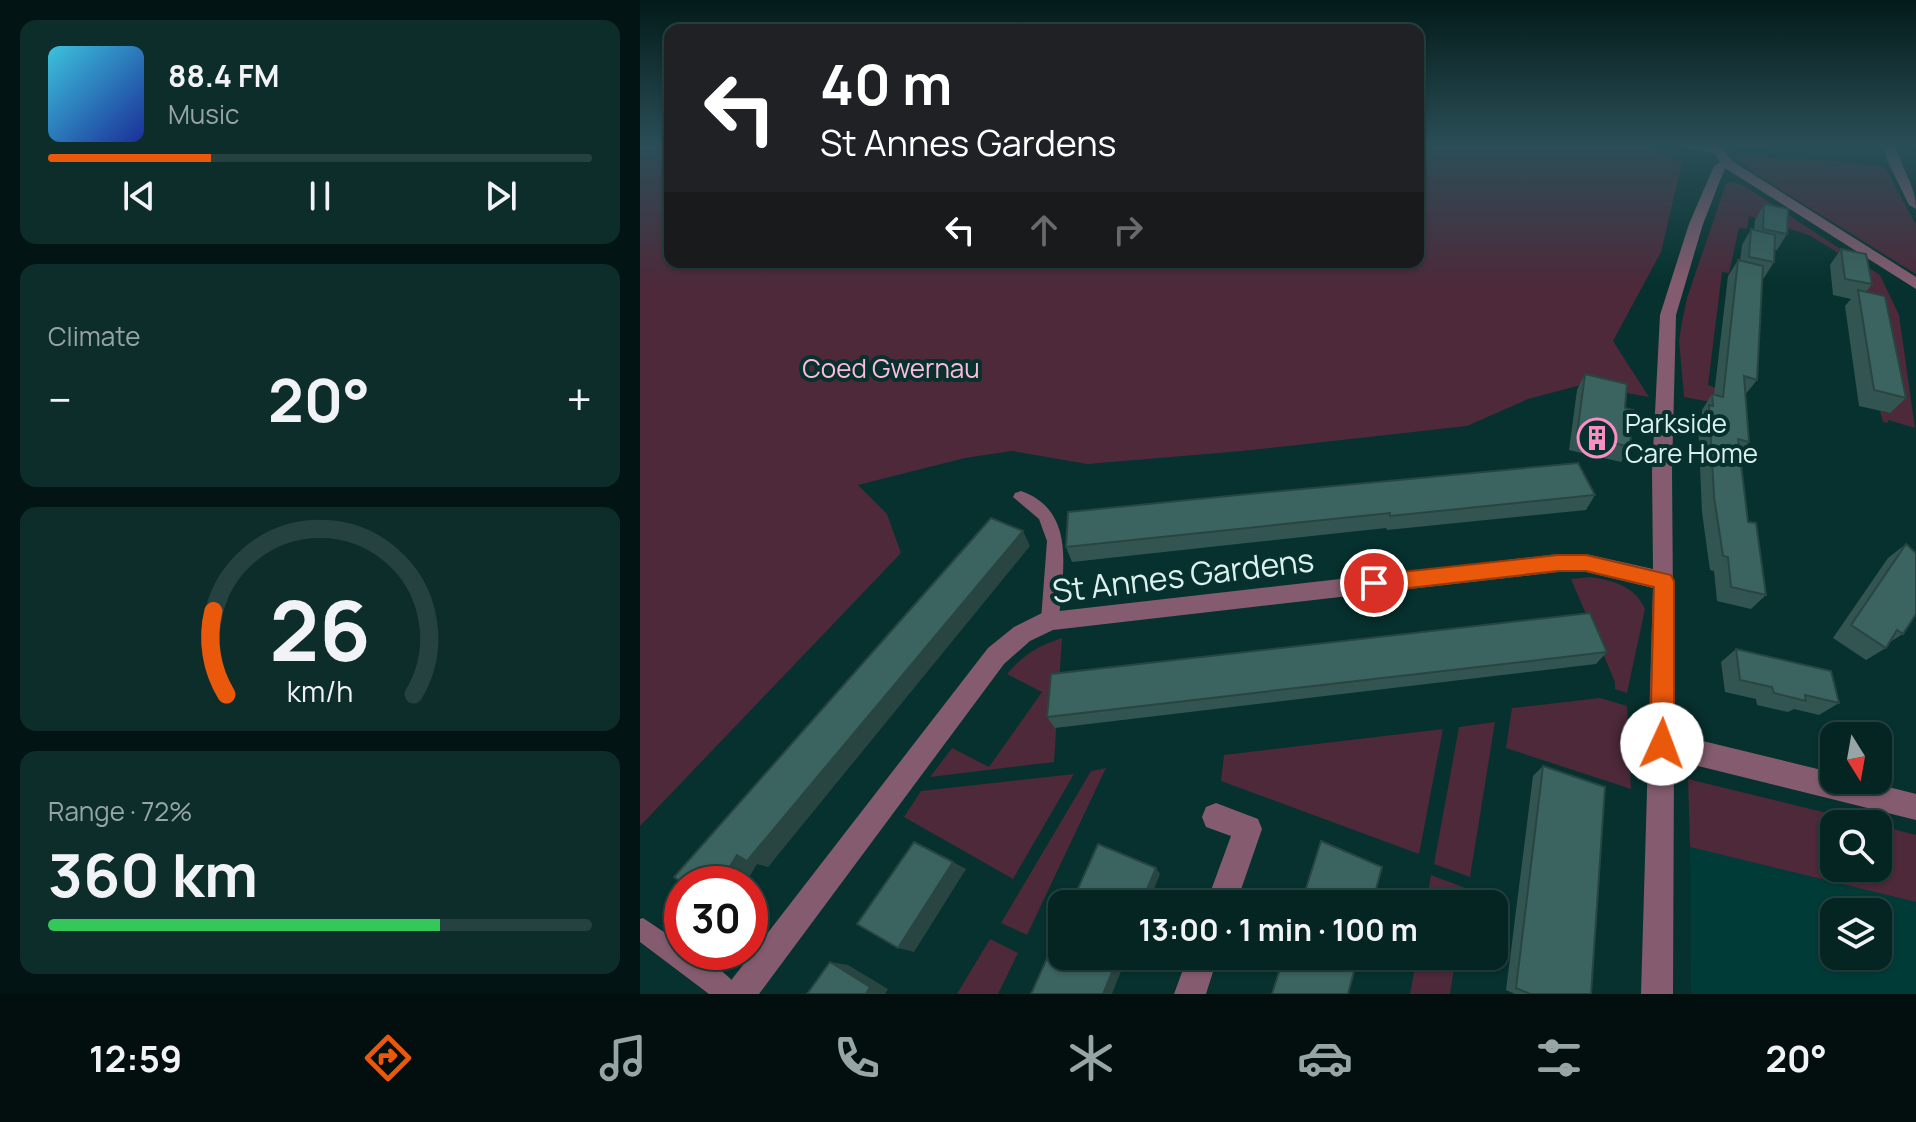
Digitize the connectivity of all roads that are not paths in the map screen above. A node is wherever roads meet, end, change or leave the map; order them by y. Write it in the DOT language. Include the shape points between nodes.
graph roads {
  1 [pos="1709,192"];
  2 [pos="1778,192"];
  3 [pos="1916,284"];
  4 [pos="1021,497"];
  5 [pos="1664,581"];
  6 [pos="1050,620"];
  7 [pos="1662,744"];
  8 [pos="1916,807"];
  9 [pos="1216,817"];
  10 [pos="1226,890"];
  11 [pos="643,930"];
  12 [pos="1198,970"];
  13 [pos="730,994"];
  14 [pos="740,994"];
  15 [pos="1190,994"];
  16 [pos="1657,994"];
  1 -- 5 [label="street" via="1668,315"];
  2 -- 3 [label="street"];
  4 -- 6 [label="lane" via="1046,515 1055,541"];
  5 -- 6 [label="street, St Annes Gardens" via="1586,563 1558,563"];
  5 -- 7 [label="street"];
  6 -- 14 [label="street, St Annes Gardens" via="996,656"];
  7 -- 8 [label="street"];
  7 -- 16 [label="street"];
  9 -- 10 [label="street" via="1248,829"];
  11 -- 13 [label="lane"];
  12 -- 15 [label="street"];
}
